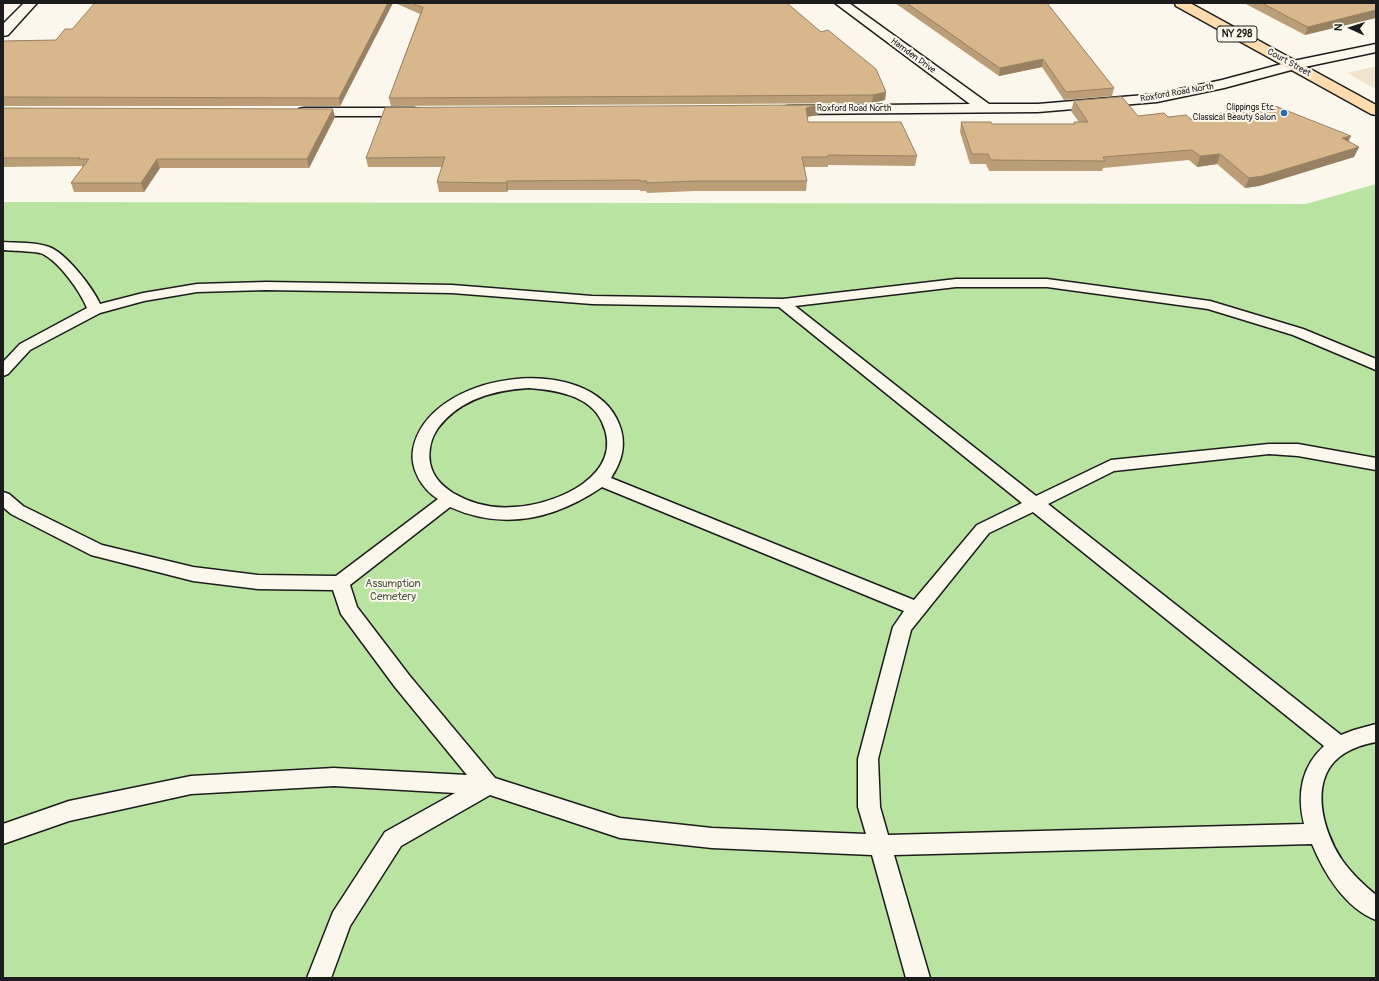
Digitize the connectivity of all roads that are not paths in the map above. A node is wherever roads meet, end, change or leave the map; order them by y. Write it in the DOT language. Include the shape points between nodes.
graph roads {
  1 [pos="31,3"];
  2 [pos="841,3"];
  3 [pos="1181,3"];
  4 [pos="3,32"];
  5 [pos="1376,48"];
  6 [pos="1293,65"];
  7 [pos="985,108"];
  8 [pos="770,110"];
  9 [pos="1376,110"];
  10 [pos="293,112"];
  11 [pos="428,112"];
  12 [pos="3,246"];
  13 [pos="783,303"];
  14 [pos="95,310"];
  15 [pos="1376,366"];
  16 [pos="3,371"];
  17 [pos="1376,464"];
  18 [pos="600,480"];
  19 [pos="449,499"];
  20 [pos="5,503"];
  21 [pos="1034,504"];
  22 [pos="340,583"];
  23 [pos="917,609"];
  24 [pos="1376,733"];
  25 [pos="1338,745"];
  26 [pos="488,785"];
  27 [pos="3,834"];
  28 [pos="1317,834"];
  29 [pos="880,845"];
  30 [pos="1376,909"];
  31 [pos="319,978"];
  32 [pos="918,978"];
  1 -- 4 [label="street"];
  2 -- 7 [label="street, Hamden Drive"];
  3 -- 6 [label="main road, Court Street / NY 298"];
  5 -- 6 [label="street, Roxford Road North"];
  6 -- 7 [label="street, Roxford Road North" via="1224,84 1158,98 1045,108"];
  6 -- 9 [label="main road, Court Street / NY 298"];
  7 -- 8 [label="street, Roxford Road North"];
  10 -- 11 [label="street"];
  12 -- 14 [label="lane" via="46,250 70,270 89,296"];
  13 -- 14 [label="lane" via="592,300 452,288 266,286 197,288 143,297"];
  13 -- 15 [label="lane" via="956,282 1047,283 1210,305 1298,332"];
  13 -- 21 [label="lane"];
  14 -- 16 [label="lane" via="25,347"];
  17 -- 21 [label="lane" via="1298,450 1269,449 1111,466"];
  18 -- 19 [label="lane" via="575,497 550,508 524,513 497,513 471,509"];
  18 -- 19 [label="lane" via="610,465 616,444 613,425 601,408 582,394 557,386 529,382 500,385 472,394 449,407 431,424 422,444 421,464 430,484"];
  18 -- 23 [label="lane"];
  19 -- 22 [label="lane"];
  20 -- 22 [label="lane" via="96,550 193,574 258,582"];
  21 -- 23 [label="lane" via="983,529"];
  21 -- 25 [label="lane"];
  22 -- 26 [label="lane" via="348,609 402,681"];
  23 -- 29 [label="lane" via="902,627 868,759 869,807"];
  24 -- 25 [label="lane" via="1360,735"];
  25 -- 28 [label="lane" via="1324,757 1315,772 1310,791 1311,812"];
  26 -- 27 [label="lane" via="334,777 191,785 69,811"];
  26 -- 29 [label="lane" via="620,828 712,838"];
  26 -- 31 [label="lane" via="393,839 341,920"];
  28 -- 29 [label="lane"];
  28 -- 30 [label="lane" via="1335,867 1364,900"];
  29 -- 32 [label="lane"];
}
